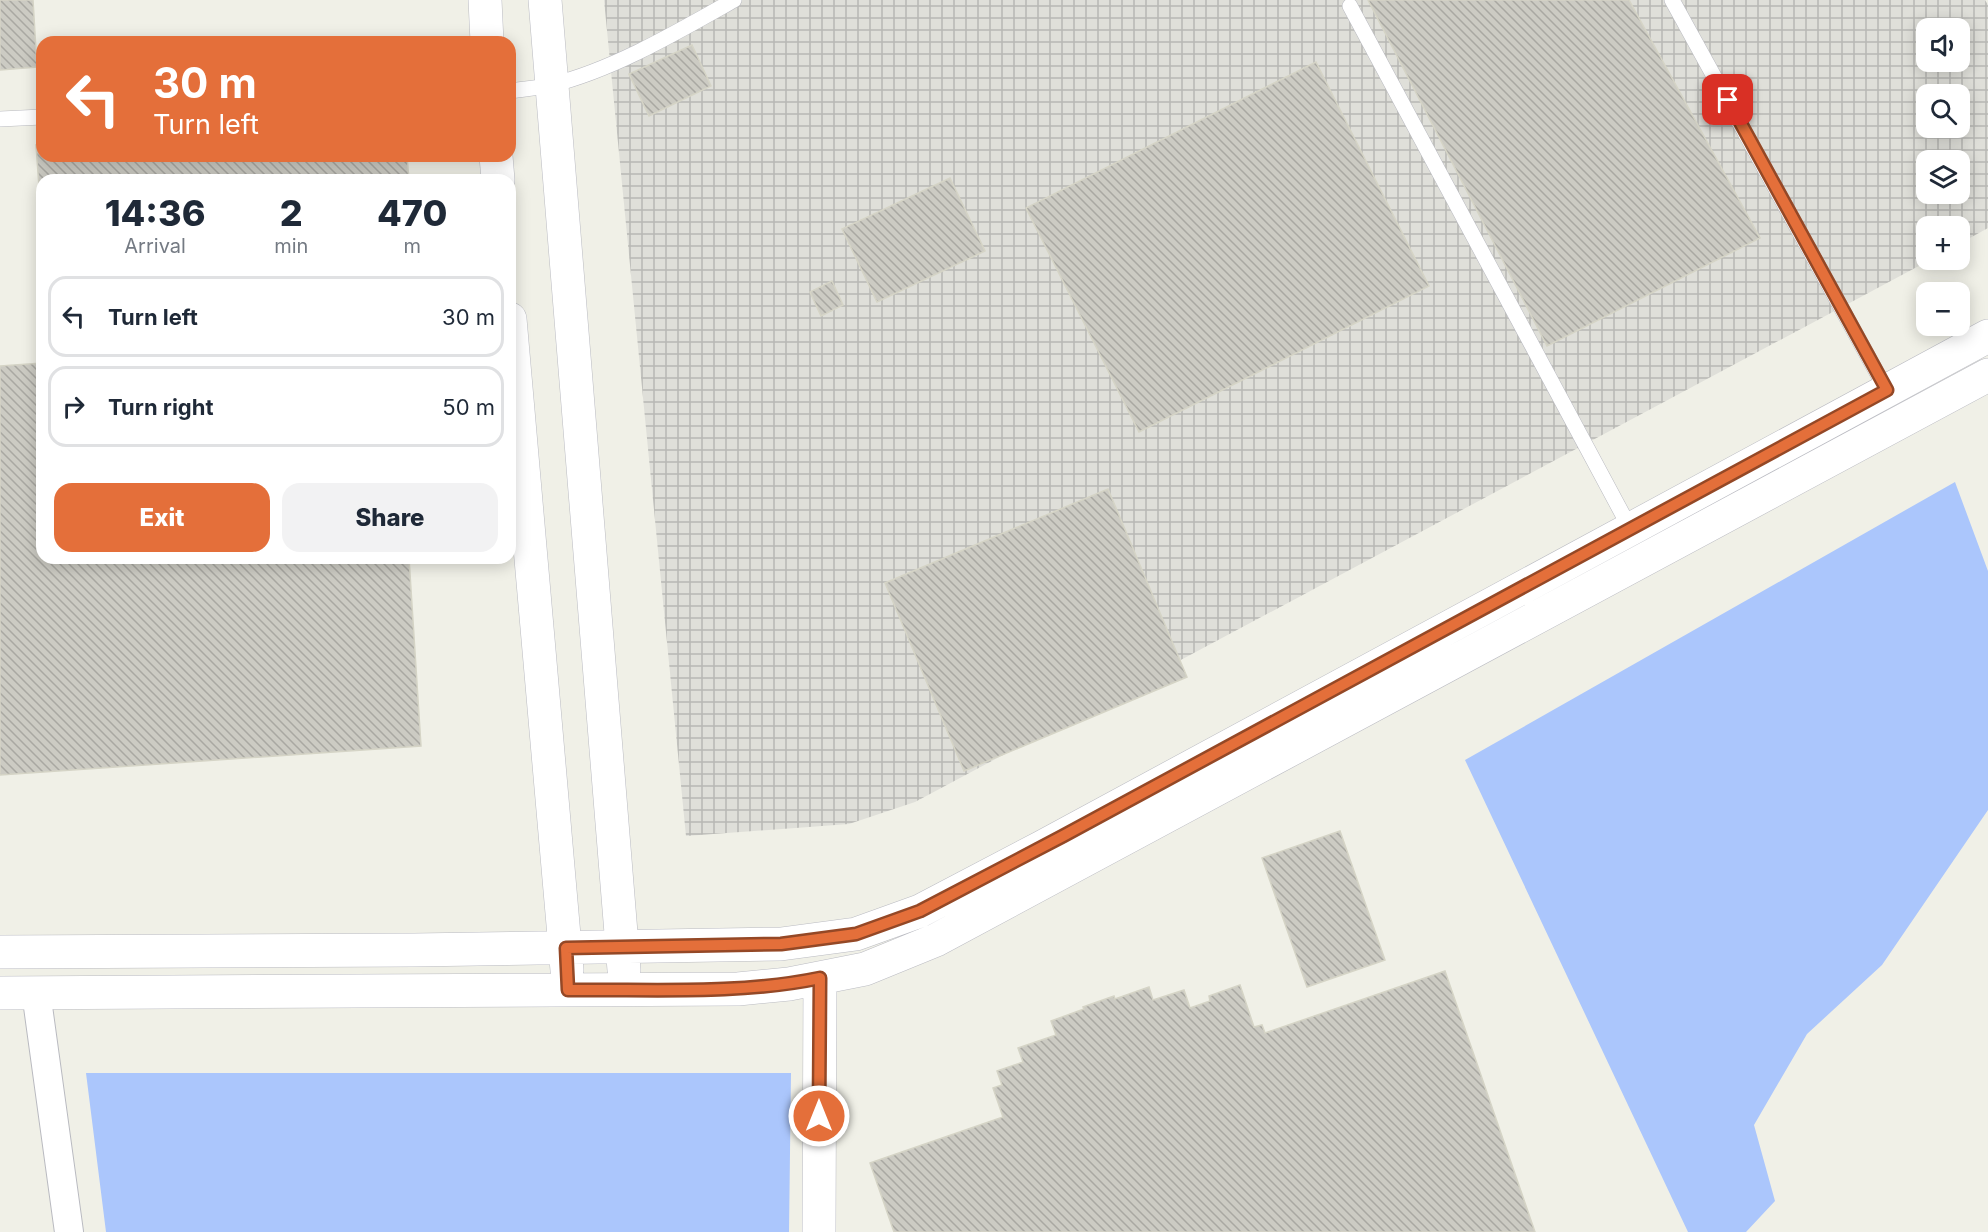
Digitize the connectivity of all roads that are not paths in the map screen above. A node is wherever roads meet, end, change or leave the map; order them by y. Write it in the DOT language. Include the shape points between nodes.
graph roads {
  1 [pos="485,0"];
  2 [pos="545,0"];
  3 [pos="734,0"];
  4 [pos="1672,0"];
  5 [pos="1350,6"];
  6 [pos="487,36"];
  7 [pos="552,85"];
  8 [pos="516,90"];
  9 [pos="36,117"];
  10 [pos="0,119"];
  11 [pos="1988,336"];
  12 [pos="1988,375"];
  13 [pos="516,386"];
  14 [pos="1887,390"];
  15 [pos="1631,530"];
  16 [pos="623,947"];
  17 [pos="566,948"];
  18 [pos="0,952"];
  19 [pos="820,978"];
  20 [pos="626,989"];
  21 [pos="568,990"];
  22 [pos="36,992"];
  23 [pos="0,993"];
  24 [pos="69,1232"];
  25 [pos="819,1232"];
  1 -- 6 [label="street"];
  2 -- 7 [label="street"];
  3 -- 7 [label="lane" via="597,70"];
  4 -- 14 [label="lane"];
  5 -- 15 [label="lane"];
  7 -- 8 [label="lane"];
  7 -- 16 [label="street"];
  9 -- 10 [label="lane"];
  11 -- 14 [label="street"];
  12 -- 19 [label="street" via="936,940 865,969"];
  13 -- 17 [label="street"];
  14 -- 15 [label="street"];
  15 -- 16 [label="street" via="920,911 856,934 781,944"];
  16 -- 17 [label="street"];
  16 -- 20 [label="street"];
  17 -- 18 [label="street"];
  17 -- 21 [label="street"];
  19 -- 20 [label="street" via="738,989"];
  19 -- 25 [label="street"];
  20 -- 21 [label="street"];
  21 -- 22 [label="street"];
  22 -- 23 [label="street"];
  22 -- 24 [label="street"];
}
